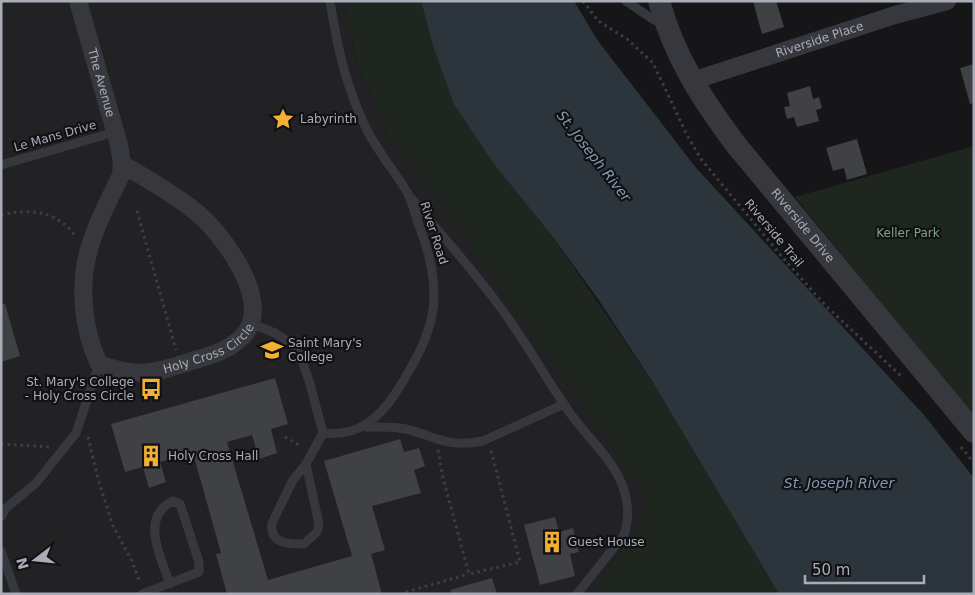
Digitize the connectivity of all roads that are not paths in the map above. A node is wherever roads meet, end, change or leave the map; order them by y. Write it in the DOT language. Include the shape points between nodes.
graph roads {
  1 [pos="78,1"];
  2 [pos="330,1"];
  3 [pos="626,1"];
  4 [pos="659,1"];
  5 [pos="947,1"];
  6 [pos="665,23"];
  7 [pos="692,81"];
  8 [pos="115,132"];
  9 [pos="122,164"];
  10 [pos="1,165"];
  11 [pos="407,192"];
  12 [pos="249,323"];
  13 [pos="99,364"];
  14 [pos="564,404"];
  15 [pos="366,427"];
  16 [pos="323,433"];
  17 [pos="966,438"];
  18 [pos="306,464"];
  19 [pos="1,518"];
  20 [pos="1,551"];
  21 [pos="170,584"];
  22 [pos="16,594"];
  23 [pos="142,594"];
  24 [pos="577,594"];
  1 -- 8 [label="street, The Avenue"];
  2 -- 11 [label="lane, River Road" via="338,54 354,102 380,153"];
  3 -- 6 [label="lane" via="654,20"];
  4 -- 6 [label="street, Riverside Drive"];
  5 -- 7 [label="street, Riverside Place"];
  6 -- 7 [label="street, Riverside Drive"];
  7 -- 17 [label="street, Riverside Drive" via="737,146"];
  8 -- 9 [label="street, The Avenue"];
  8 -- 10 [label="lane, Le Mans Drive"];
  9 -- 12 [label="street, Holy Cross Circle" via="192,208 224,242 240,267 250,292 252,312"];
  9 -- 13 [label="street" via="120,176 90,243 85,268 86,324"];
  11 -- 14 [label="lane" via="504,311"];
  11 -- 15 [label="lane, River Road" via="434,273 436,296 431,323 412,367 394,396"];
  12 -- 13 [label="street, Holy Cross Circle" via="247,330 218,353 181,365 146,374 123,373"];
  12 -- 16 [label="lane" via="275,332 295,346 310,384"];
  13 -- 19 [label="lane" via="76,433 36,483 6,508"];
  14 -- 15 [label="lane" via="488,438 469,443 451,444 404,429"];
  14 -- 24 [label="lane" via="613,467 628,511 624,535"];
  15 -- 16 [label="lane"];
  16 -- 18 [label="lane"];
  18 -- 18 [label="lane" via="293,480 272,523 271,530 279,542 304,544 317,532 319,524"];
  20 -- 22 [label="lane"];
  21 -- 21 [label="lane" via="199,572 199,562 180,504 173,501 159,513 154,532"];
  21 -- 23 [label="lane"];
}
